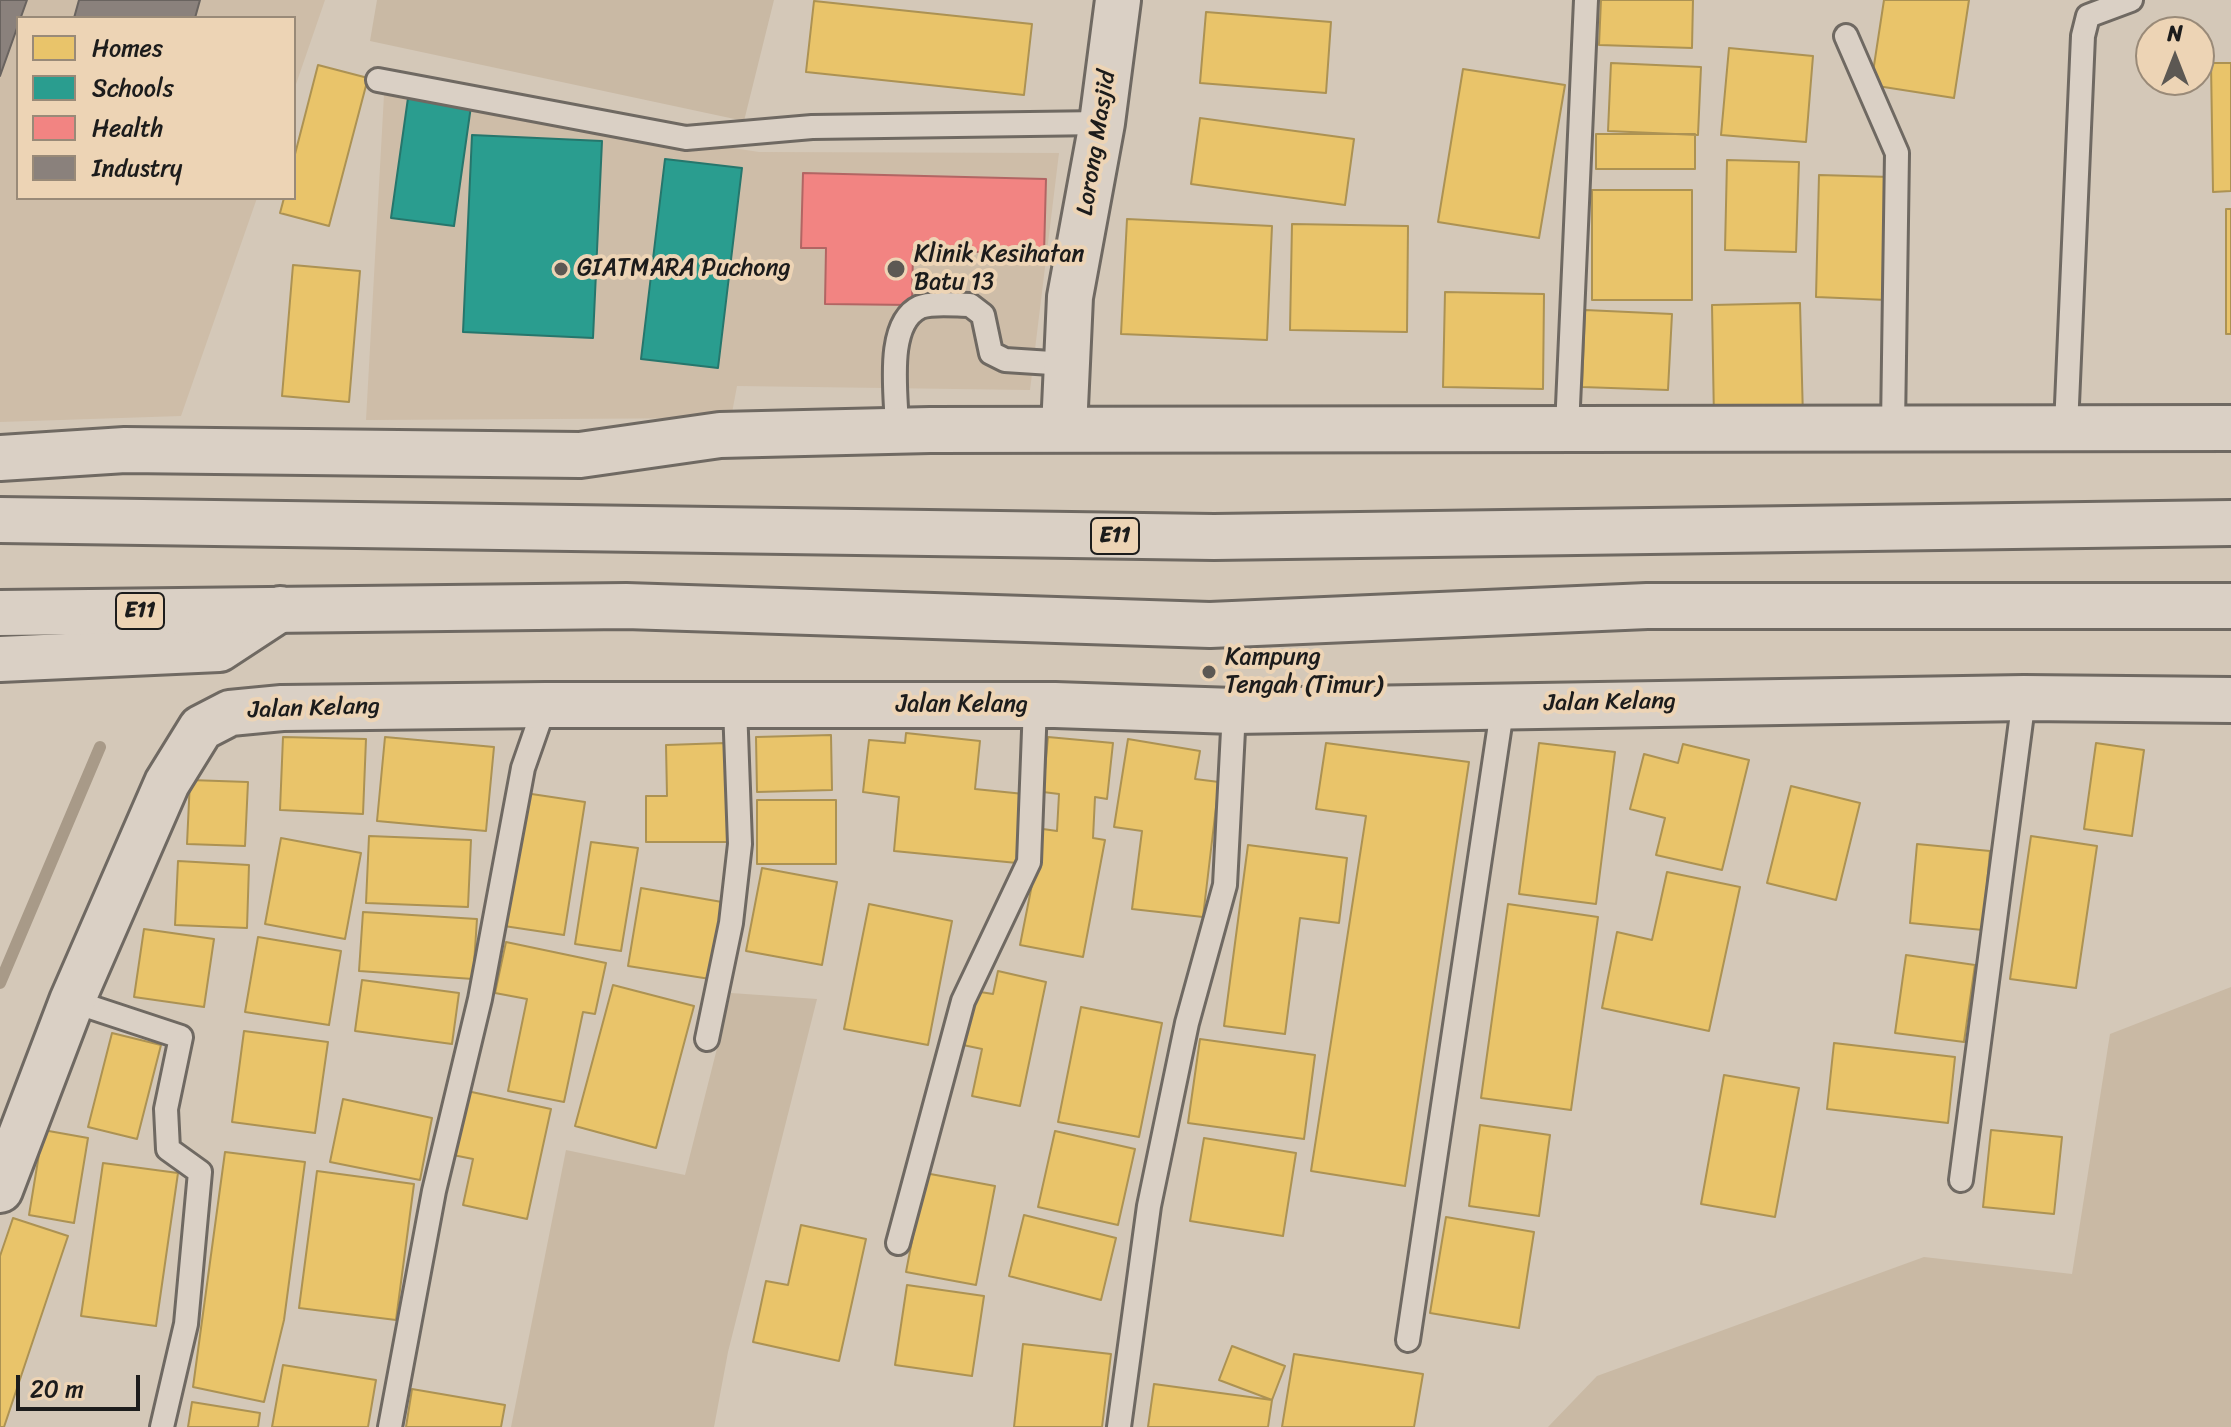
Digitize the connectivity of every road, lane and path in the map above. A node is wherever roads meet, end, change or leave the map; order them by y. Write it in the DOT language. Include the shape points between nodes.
graph roads {
  1 [pos="1118,0"];
  2 [pos="1586,0"];
  3 [pos="2131,0"];
  4 [pos="1846,36"];
  5 [pos="378,80"];
  6 [pos="1102,123"];
  7 [pos="1067,364"];
  8 [pos="1893,426"];
  9 [pos="2066,427"];
  10 [pos="1567,428"];
  11 [pos="2231,428"];
  12 [pos="1064,429"];
  13 [pos="897,431"];
  14 [pos="0,458"];
  15 [pos="0,520"];
  16 [pos="2231,523"];
  17 [pos="2231,606"];
  18 [pos="280,609"];
  19 [pos="0,613"];
  20 [pos="0,659"];
  21 [pos="2024,698"];
  22 [pos="2231,700"];
  23 [pos="1503,704"];
  24 [pos="545,705"];
  25 [pos="1035,705"];
  26 [pos="735,706"];
  27 [pos="1234,711"];
  28 [pos="72,1001"];
  29 [pos="707,1039"];
  30 [pos="1961,1180"];
  31 [pos="0,1190"];
  32 [pos="898,1243"];
  33 [pos="1408,1340"];
  34 [pos="162,1427"];
  35 [pos="390,1427"];
  36 [pos="1119,1427"];
  1 -- 6 [label="main road, Lorong Masjid"];
  2 -- 10 [label="lane"];
  3 -- 9 [label="lane" via="2088,16 2083,36"];
  4 -- 8 [label="lane" via="1897,153"];
  5 -- 6 [label="lane" via="686,138 812,127"];
  6 -- 7 [label="main road, Lorong Masjid" via="1070,297"];
  7 -- 12 [label="main road, Lorong Masjid"];
  7 -- 13 [label="lane" via="1005,360 991,353 983,315 970,305 921,306 904,319 896,335"];
  8 -- 9 [label="main road"];
  8 -- 10 [label="main road"];
  9 -- 11 [label="main road"];
  10 -- 12 [label="main road"];
  12 -- 13 [label="main road"];
  13 -- 14 [label="main road" via="720,435 580,455 125,450"];
  15 -- 16 [label="main road, E11" via="1214,537"];
  17 -- 18 [label="main road, E11" via="1647,606 1210,625 626,606"];
  18 -- 19 [label="main road, E11"];
  18 -- 20 [label="main road" via="219,649"];
  21 -- 22 [label="main road, Jalan Kelang"];
  21 -- 23 [label="main road, Jalan Kelang"];
  21 -- 30 [label="lane"];
  23 -- 27 [label="main road, Jalan Kelang"];
  23 -- 33 [label="lane"];
  24 -- 26 [label="main road, Jalan Kelang"];
  24 -- 28 [label="main road, Jalan Kelang" via="282,708 230,713 201,728 167,783"];
  24 -- 35 [label="lane" via="523,768"];
  25 -- 26 [label="main road, Jalan Kelang"];
  25 -- 27 [label="main road, Jalan Kelang"];
  25 -- 32 [label="lane" via="1029,862 963,1001"];
  26 -- 29 [label="lane" via="740,844 731,923"];
  27 -- 36 [label="lane" via="1225,885 1187,1023 1149,1206"];
  28 -- 31 [label="main road, Jalan Kelang"];
  28 -- 34 [label="lane" via="181,1037 166,1109 168,1149 200,1172 186,1324"];
}
